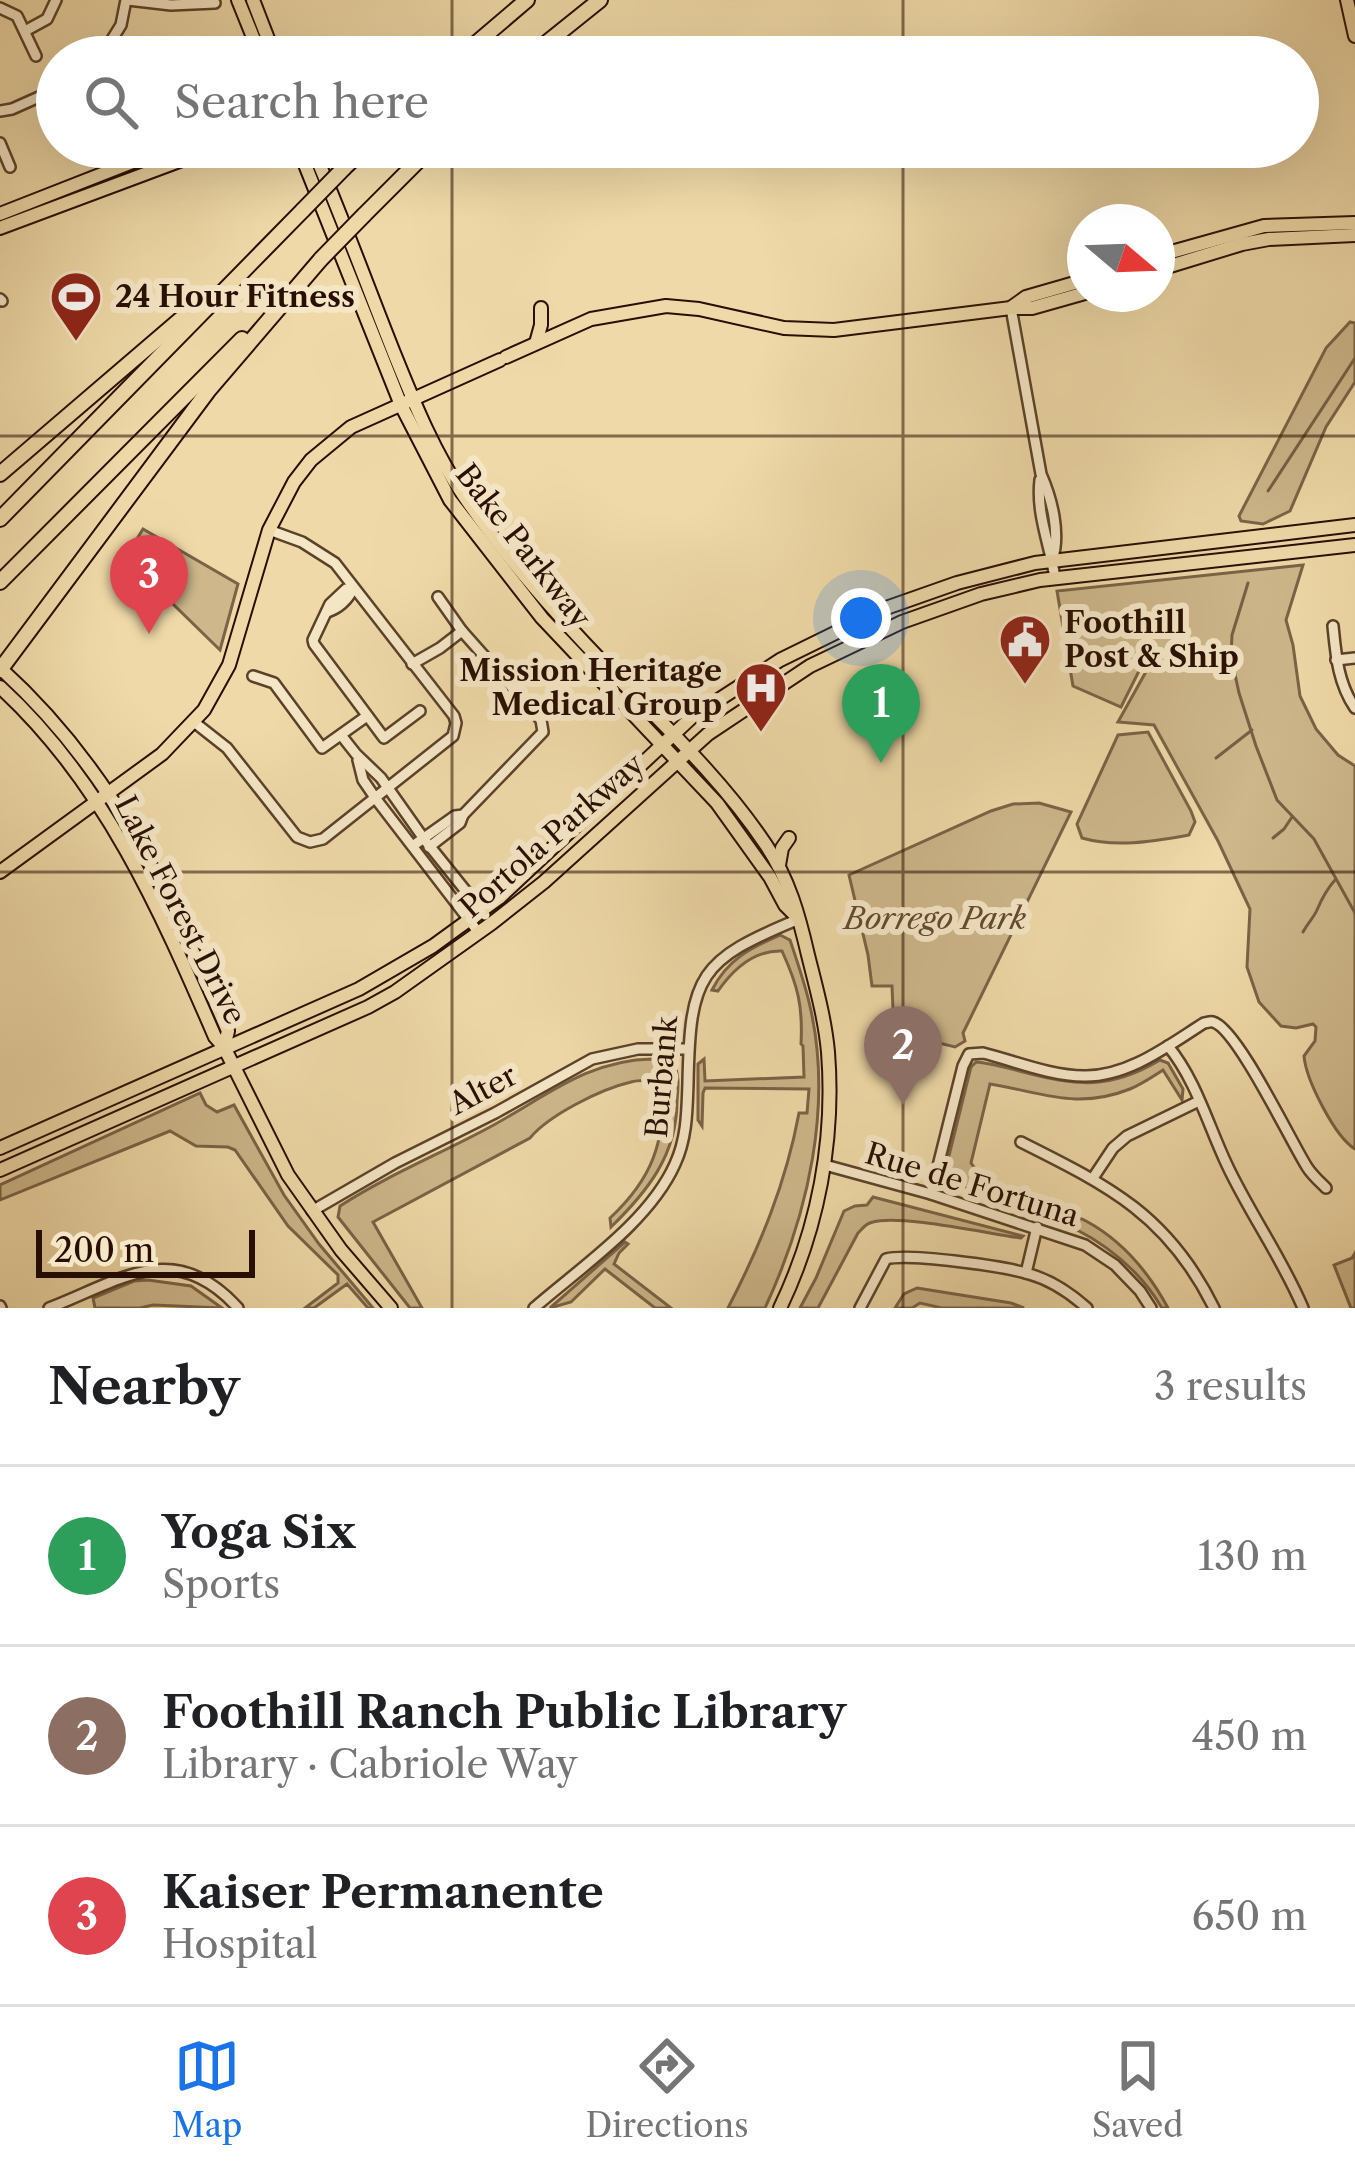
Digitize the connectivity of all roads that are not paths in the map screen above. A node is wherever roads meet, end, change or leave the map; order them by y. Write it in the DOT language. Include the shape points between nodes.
graph roads {
  1 [pos="56,0"];
  2 [pos="127,0"];
  3 [pos="238,0"];
  4 [pos="253,0"];
  5 [pos="527,0"];
  6 [pos="604,0"];
  7 [pos="1347,0"];
  8 [pos="215,3"];
  9 [pos="0,8"];
  10 [pos="26,31"];
  11 [pos="114,36"];
  12 [pos="253,36"];
  13 [pos="267,36"];
  14 [pos="485,36"];
  15 [pos="552,36"];
  16 [pos="1355,36"];
  17 [pos="36,56"];
  18 [pos="36,99"];
  19 [pos="0,111"];
  20 [pos="0,143"];
  21 [pos="10,167"];
  22 [pos="117,168"];
  23 [pos="142,168"];
  24 [pos="161,168"];
  25 [pos="307,168"];
  26 [pos="320,168"];
  27 [pos="344,168"];
  28 [pos="411,168"];
  29 [pos="135,178"];
  30 [pos="0,214"];
  31 [pos="1355,219"];
  32 [pos="0,228"];
  33 [pos="1355,235"];
  34 [pos="1175,251"];
  35 [pos="321,259"];
  36 [pos="1175,264"];
  37 [pos="232,281"];
  38 [pos="1067,285"];
  39 [pos="1067,298"];
  40 [pos="1011,308"];
  41 [pos="565,329"];
  42 [pos="536,343"];
  43 [pos="407,402"];
  44 [pos="0,474"];
  45 [pos="0,519"];
  46 [pos="1355,525"];
  47 [pos="268,530"];
  48 [pos="1355,545"];
  49 [pos="1052,561"];
  50 [pos="501,567"];
  51 [pos="1055,578"];
  52 [pos="0,582"];
  53 [pos="353,589"];
  54 [pos="438,597"];
  55 [pos="556,613"];
  56 [pos="1334,626"];
  57 [pos="462,631"];
  58 [pos="1355,658"];
  59 [pos="1336,660"];
  60 [pos="414,666"];
  61 [pos="0,669"];
  62 [pos="253,676"];
  63 [pos="0,687"];
  64 [pos="1355,709"];
  65 [pos="420,711"];
  66 [pos="367,716"];
  67 [pos="194,722"];
  68 [pos="341,735"];
  69 [pos="668,739"];
  70 [pos="683,754"];
  71 [pos="360,758"];
  72 [pos="388,790"];
  73 [pos="103,797"];
  74 [pos="376,799"];
  75 [pos="789,838"];
  76 [pos="766,845"];
  77 [pos="422,846"];
  78 [pos="778,866"];
  79 [pos="0,872"];
  80 [pos="785,905"];
  81 [pos="482,910"];
  82 [pos="799,919"];
  83 [pos="469,920"];
  84 [pos="492,923"];
  85 [pos="479,933"];
  86 [pos="1168,1046"];
  87 [pos="224,1047"];
  88 [pos="688,1049"];
  89 [pos="234,1066"];
  90 [pos="1199,1101"];
  91 [pos="1021,1142"];
  92 [pos="0,1148"];
  93 [pos="824,1165"];
  94 [pos="0,1170"];
  95 [pos="1093,1178"];
  96 [pos="1326,1188"];
  97 [pos="932,1194"];
  98 [pos="312,1211"];
  99 [pos="1037,1227"];
  100 [pos="1026,1273"];
  101 [pos="49,1308"];
  102 [pos="238,1308"];
  103 [pos="392,1308"];
  104 [pos="534,1308"];
  105 [pos="780,1308"];
  106 [pos="860,1308"];
  107 [pos="1087,1308"];
  108 [pos="1151,1308"];
  109 [pos="1214,1308"];
  110 [pos="1303,1308"];
  1 -- 10 [label="street" via="47,19"];
  2 -- 8 [label="street"];
  2 -- 11 [label="street"];
  3 -- 12 [label="main road"];
  4 -- 13 [label="main road"];
  5 -- 14 [label="highway"];
  6 -- 15 [label="highway"];
  7 -- 16 [label="main road"];
  9 -- 10 [label="street"];
  10 -- 17 [label="street"];
  18 -- 19 [label="street"];
  20 -- 21 [label="street"];
  22 -- 30 [label="main road"];
  23 -- 29 [label="main road"];
  24 -- 29 [label="main road"];
  25 -- 43 [label="main road, Bake Parkway"];
  26 -- 43 [label="main road, Bake Parkway"];
  27 -- 37 [label="highway, bridge"];
  28 -- 35 [label="highway, bridge"];
  29 -- 32 [label="main road"];
  31 -- 34 [label="main road" via="1264,226"];
  33 -- 36 [label="main road" via="1269,239"];
  35 -- 52 [label="highway"];
  35 -- 61 [label="highway" via="208,391"];
  37 -- 44 [label="highway"];
  37 -- 45 [label="highway"];
  38 -- 40 [label="main road"];
  39 -- 40 [label="main road"];
  40 -- 41 [label="main road" via="834,330 667,306"];
  40 -- 49 [label="street"];
  41 -- 42 [label="main road"];
  41 -- 42 [label="main road" via="541,308"];
  42 -- 43 [label="main road"];
  43 -- 47 [label="main road" via="350,428 315,457"];
  43 -- 50 [label="main road, Bake Parkway" via="450,500"];
  43 -- 55 [label="main road, Bake Parkway" via="461,493"];
  46 -- 49 [label="main road, Portola Parkway"];
  47 -- 53 [label="street" via="323,554"];
  47 -- 67 [label="main road" via="229,665"];
  48 -- 51 [label="main road, Portola Parkway"];
  49 -- 51 [label="street"];
  49 -- 69 [label="main road, Portola Parkway" via="886,608 780,660"];
  50 -- 55 [label="main road"];
  50 -- 69 [label="main road, Bake Parkway" via="542,618"];
  51 -- 70 [label="main road, Portola Parkway" via="902,622 777,685"];
  53 -- 60 [label="street"];
  53 -- 66 [label="street" via="327,612 313,640"];
  54 -- 57 [label="street"];
  55 -- 69 [label="main road, Bake Parkway"];
  56 -- 59 [label="street"];
  57 -- 60 [label="street"];
  57 -- 77 [label="street" via="543,726 460,823"];
  58 -- 59 [label="street"];
  59 -- 64 [label="street"];
  60 -- 72 [label="street" via="454,716 455,730"];
  61 -- 73 [label="main road, Lake Forest Drive" via="50,717"];
  62 -- 68 [label="street" via="274,683 322,748"];
  63 -- 73 [label="main road, Lake Forest Drive"];
  65 -- 66 [label="street" via="384,738"];
  66 -- 68 [label="street"];
  67 -- 73 [label="main road"];
  67 -- 74 [label="street" via="227,748 303,841 323,839"];
  68 -- 71 [label="street"];
  69 -- 70 [label="main road, Bake Parkway"];
  69 -- 81 [label="main road, Portola Parkway"];
  70 -- 76 [label="main road, Bake Parkway" via="728,793"];
  70 -- 80 [label="main road, Bake Parkway"];
  70 -- 84 [label="main road, Portola Parkway"];
  71 -- 72 [label="street"];
  71 -- 74 [label="street"];
  72 -- 74 [label="street"];
  72 -- 77 [label="street"];
  73 -- 79 [label="main road"];
  73 -- 87 [label="main road, Lake Forest Drive" via="146,854 186,936 228,1031"];
  74 -- 77 [label="street"];
  75 -- 78 [label="main road"];
  76 -- 78 [label="main road, Bake Parkway"];
  76 -- 80 [label="main road"];
  77 -- 81 [label="street"];
  77 -- 83 [label="street"];
  78 -- 82 [label="main road, Bake Parkway"];
  80 -- 82 [label="main road, Bake Parkway"];
  81 -- 83 [label="main road, Portola Parkway"];
  81 -- 84 [label="street"];
  82 -- 88 [label="street, Burbank" via="717,964 692,1006"];
  82 -- 93 [label="main road, Bake Parkway" via="828,1051"];
  83 -- 85 [label="street"];
  83 -- 87 [label="main road, Portola Parkway" via="359,989"];
  84 -- 85 [label="main road, Portola Parkway"];
  85 -- 89 [label="main road, Portola Parkway" via="368,1007"];
  86 -- 90 [label="street"];
  86 -- 96 [label="street" via="1204,1023 1220,1026"];
  86 -- 97 [label="street" via="1087,1077 969,1054"];
  87 -- 89 [label="main road, Lake Forest Drive"];
  87 -- 92 [label="main road, Portola Parkway"];
  88 -- 98 [label="street, Alter" via="592,1058"];
  88 -- 104 [label="street, Burbank" via="685,1132 668,1179"];
  89 -- 94 [label="main road, Portola Parkway"];
  89 -- 98 [label="main road, Lake Forest Drive"];
  90 -- 95 [label="street" via="1127,1136"];
  90 -- 110 [label="street"];
  91 -- 95 [label="street"];
  93 -- 97 [label="street, Rue de Fortuna"];
  93 -- 105 [label="main road, Bake Parkway"];
  95 -- 109 [label="street" via="1164,1233"];
  97 -- 99 [label="street, Rue de Fortuna"];
  98 -- 103 [label="main road, Lake Forest Drive"];
  99 -- 100 [label="street"];
  99 -- 108 [label="street, Rue de Fortuna" via="1094,1250"];
  100 -- 106 [label="street" via="890,1257"];
  100 -- 107 [label="street"];
  101 -- 102 [label="street" via="155,1269 200,1278"];
}
